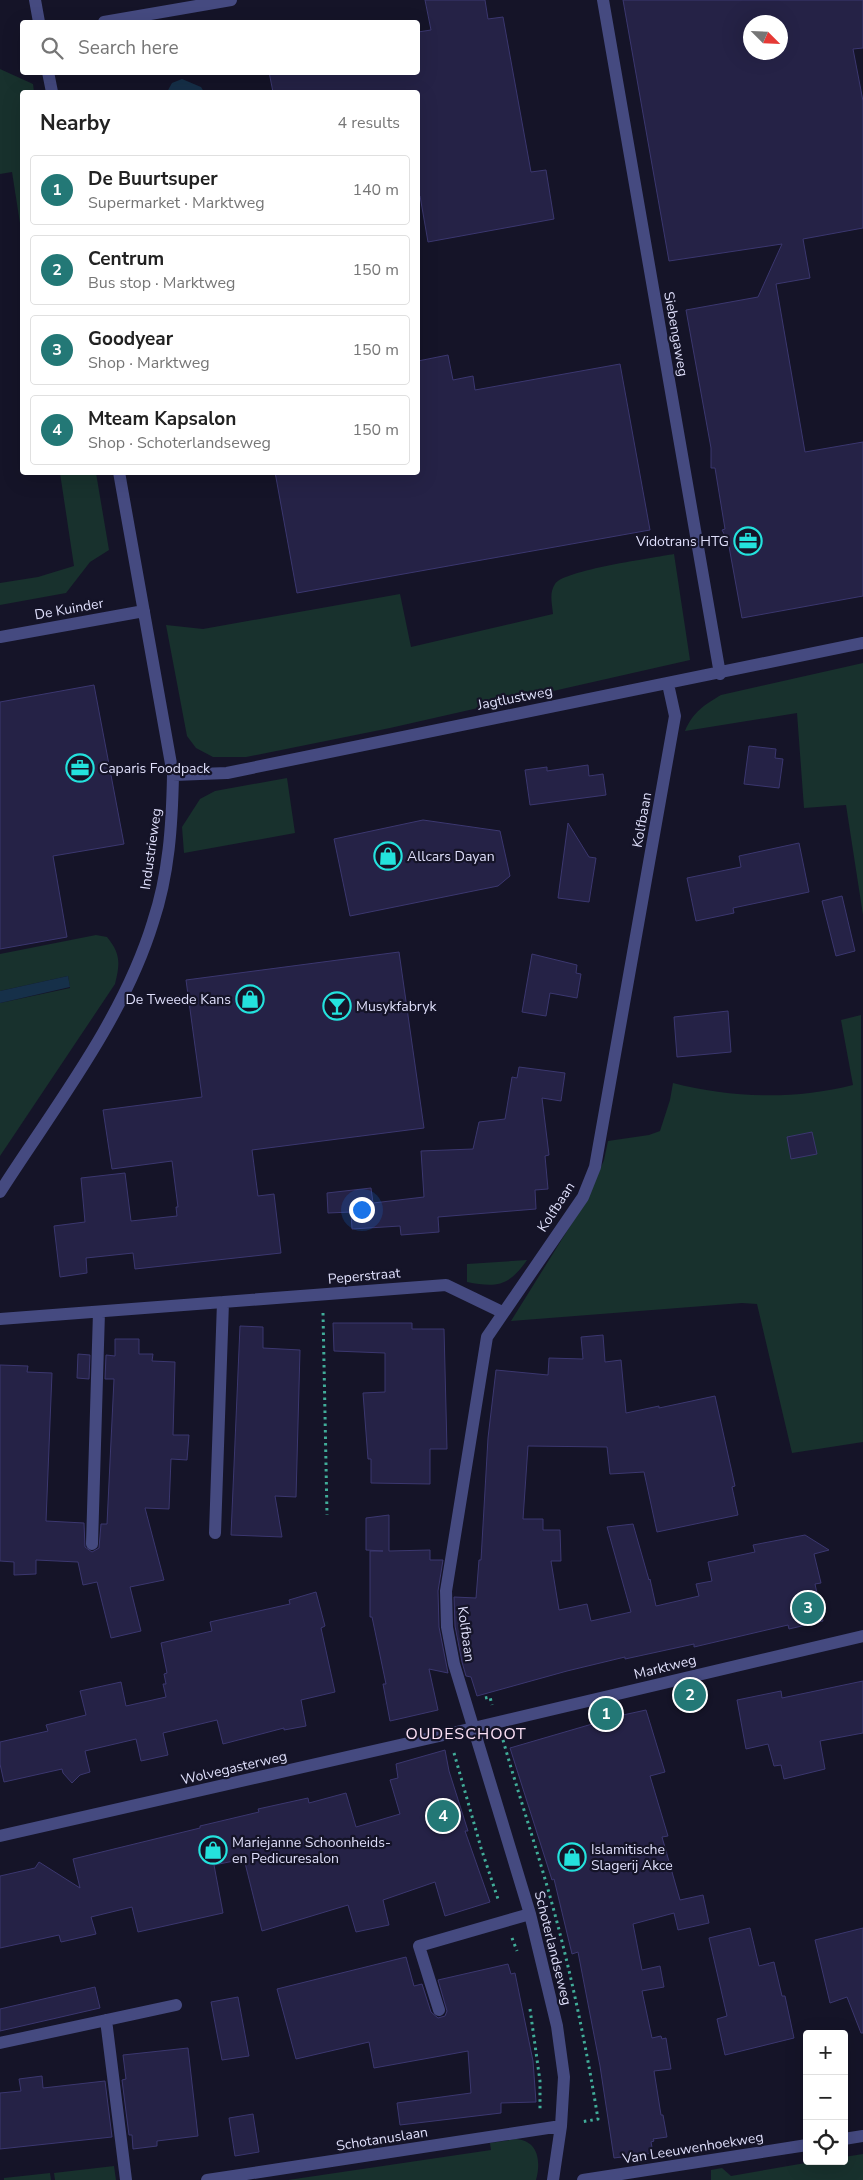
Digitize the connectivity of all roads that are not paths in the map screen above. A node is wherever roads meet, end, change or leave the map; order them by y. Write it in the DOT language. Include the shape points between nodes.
graph roads {
  1 [pos="35,0"];
  2 [pos="231,0"];
  3 [pos="603,0"];
  4 [pos="39,20"];
  5 [pos="116,20"];
  6 [pos="49,75"];
  7 [pos="52,90"];
  8 [pos="120,475"];
  9 [pos="144,611"];
  10 [pos="0,637"];
  11 [pos="863,643"];
  12 [pos="720,674"];
  13 [pos="668,684"];
  14 [pos="173,775"];
  15 [pos="0,1192"];
  16 [pos="223,1302"];
  17 [pos="99,1312"];
  18 [pos="502,1312"];
  19 [pos="0,1319"];
  20 [pos="215,1533"];
  21 [pos="92,1544"];
  22 [pos="863,1636"];
  23 [pos="474,1728"];
  24 [pos="0,1836"];
  25 [pos="530,1914"];
  26 [pos="176,2005"];
  27 [pos="439,2010"];
  28 [pos="106,2020"];
  29 [pos="0,2042"];
  30 [pos="561,2126"];
  31 [pos="863,2136"];
  32 [pos="848,2139"];
  33 [pos="803,2146"];
  34 [pos="126,2180"];
  35 [pos="207,2180"];
  36 [pos="553,2180"];
  37 [pos="583,2180"];
  1 -- 4 [label="street"];
  2 -- 5 [label="street"];
  3 -- 12 [label="street, Siebengaweg"];
  6 -- 7 [label="street"];
  8 -- 9 [label="street, Industrieweg"];
  9 -- 10 [label="street, De Kuinder"];
  9 -- 14 [label="street, Industrieweg"];
  11 -- 12 [label="street, Jagtlustweg"];
  12 -- 13 [label="street, Jagtlustweg"];
  13 -- 14 [label="street, Jagtlustweg" via="226,774"];
  13 -- 18 [label="street, Kolfbaan" via="675,716 595,1167 583,1198"];
  14 -- 15 [label="street, Industrieweg" via="171,831 165,874 154,920 133,976 94,1047"];
  16 -- 17 [label="street, Peperstraat"];
  16 -- 18 [label="street, Peperstraat" via="446,1285"];
  16 -- 20 [label="street"];
  17 -- 19 [label="street, Peperstraat"];
  17 -- 21 [label="street"];
  18 -- 23 [label="street, Kolfbaan" via="487,1337 446,1591 447,1627 454,1664"];
  22 -- 23 [label="street, Marktweg"];
  23 -- 24 [label="street, Wolvegasterweg"];
  23 -- 25 [label="street, Schoterlandseweg"];
  25 -- 27 [label="street" via="419,1946"];
  25 -- 30 [label="street, Schoterlandseweg" via="557,2026 564,2077"];
  26 -- 28 [label="street"];
  28 -- 29 [label="street"];
  28 -- 34 [label="street"];
  30 -- 35 [label="street, Schotanuslaan"];
  30 -- 36 [label="street, Schoterlandseweg"];
  31 -- 32 [label="street"];
  33 -- 37 [label="street, Van Leeuwenhoekweg"];
}
